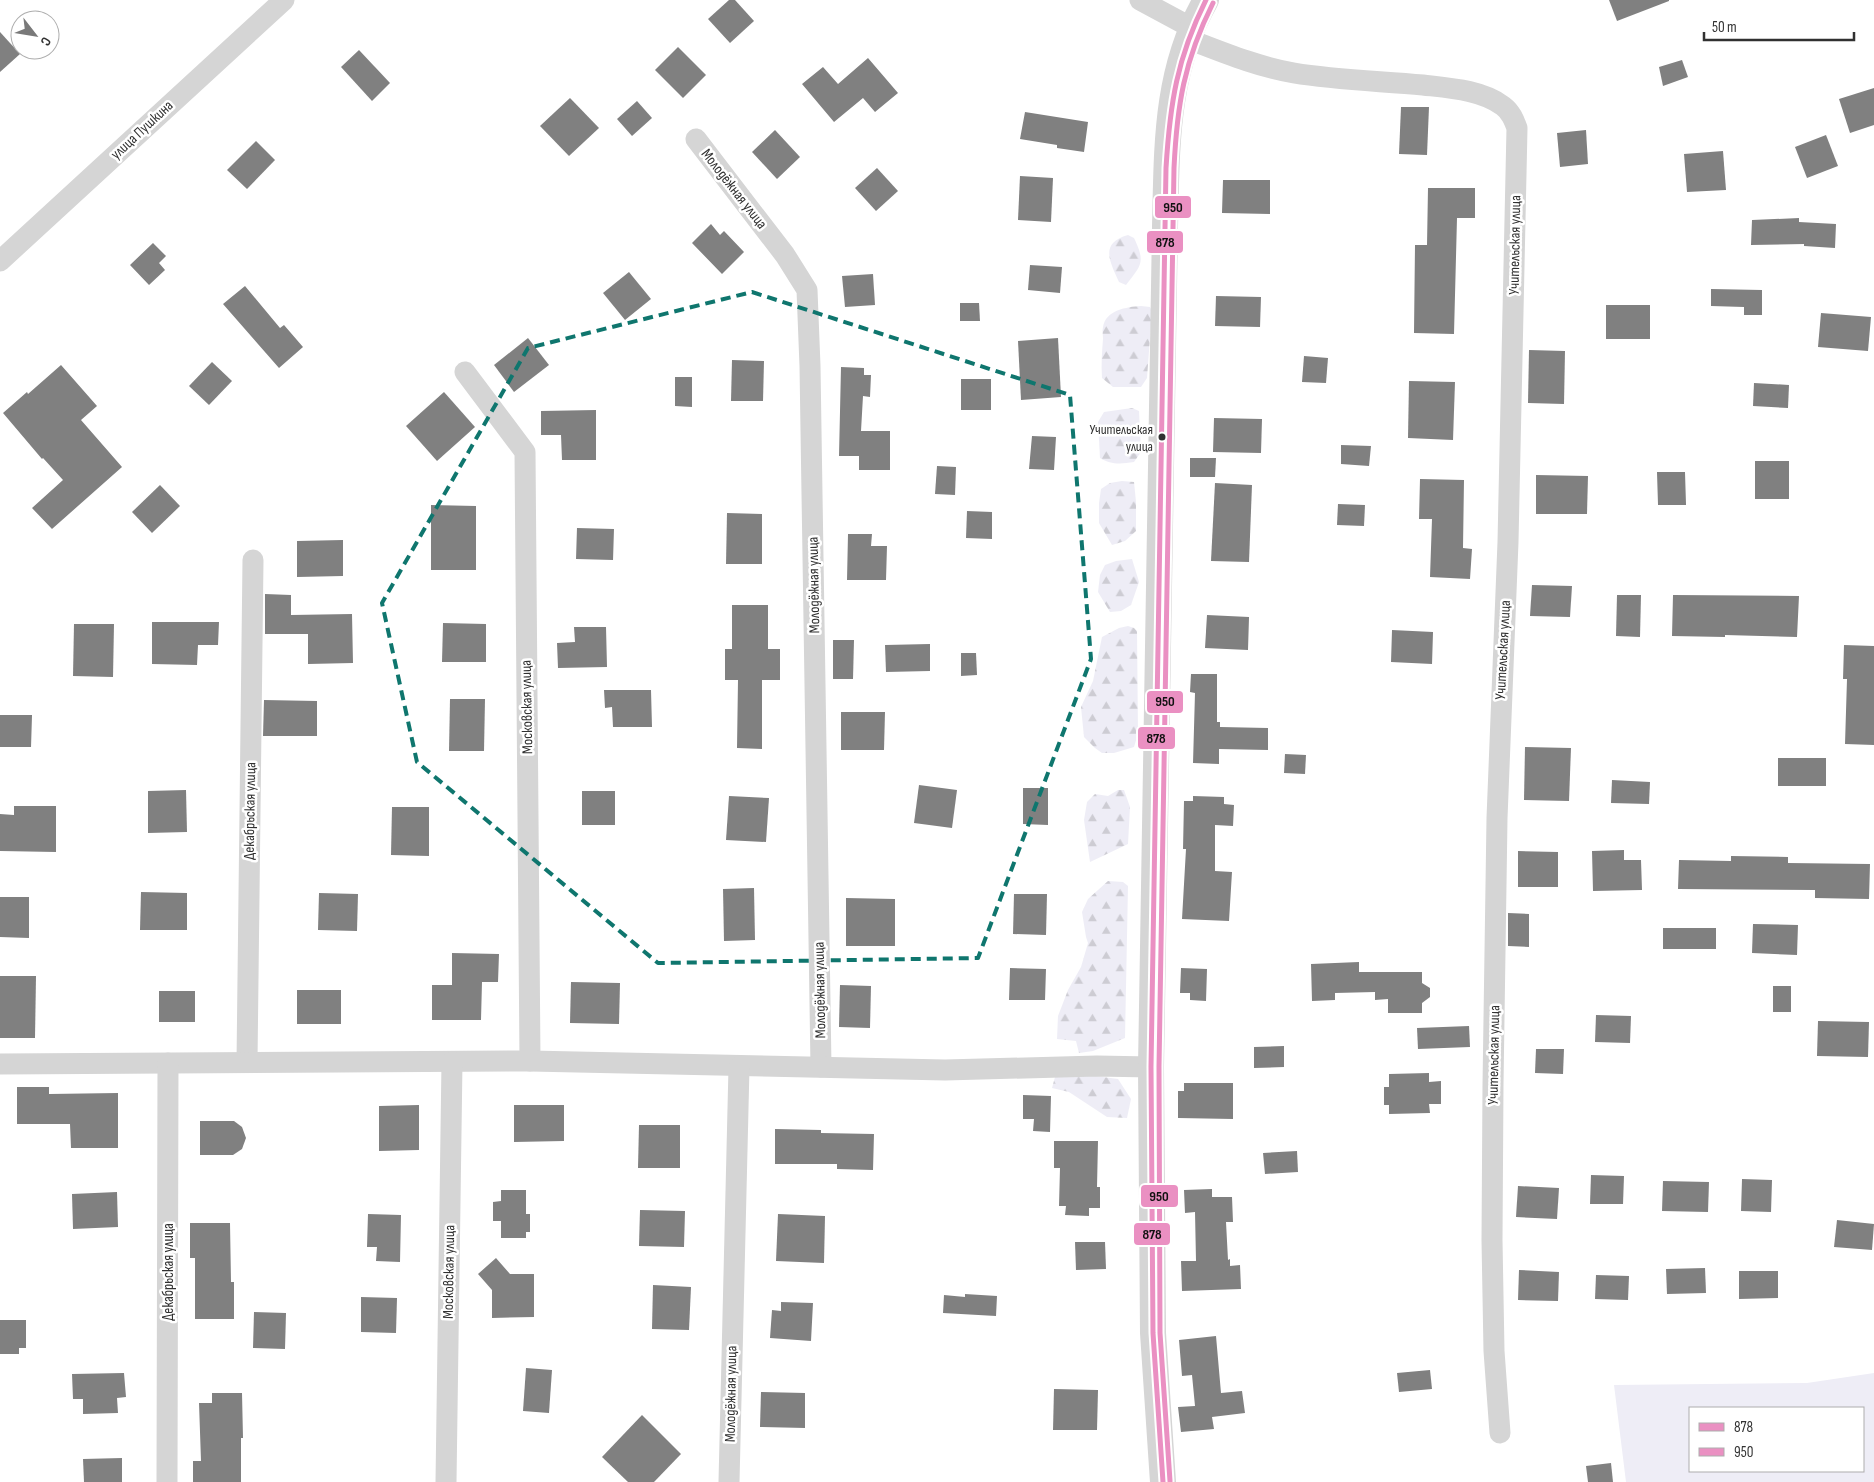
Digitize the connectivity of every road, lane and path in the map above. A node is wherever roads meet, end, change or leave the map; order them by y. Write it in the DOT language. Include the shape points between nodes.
graph roads {
  1 [pos="284,0"];
  2 [pos="1140,0"];
  3 [pos="1206,0"];
  4 [pos="1190,33"];
  5 [pos="696,139"];
  6 [pos="2,256"];
  7 [pos="465,372"];
  8 [pos="254,560"];
  9 [pos="530,1061"];
  10 [pos="168,1062"];
  11 [pos="247,1062"];
  12 [pos="452,1062"];
  13 [pos="0,1064"];
  14 [pos="739,1067"];
  15 [pos="821,1067"];
  16 [pos="1151,1067"];
  17 [pos="1500,1433"];
  18 [pos="167,1482"];
  19 [pos="446,1482"];
  20 [pos="729,1482"];
  21 [pos="1163,1482"];
  1 -- 6 [label="street, улица Пушкина"];
  2 -- 4 [label="street, Учительская улица"];
  3 -- 4 [label="street"];
  4 -- 16 [label="street" via="1173,87 1168,133"];
  4 -- 17 [label="street, Учительская улица" via="1265,66 1293,73 1473,93 1505,107 1517,128 1493,1085 1492,1258"];
  5 -- 15 [label="street, Молодёжная улица" via="785,255 807,290"];
  7 -- 9 [label="street, Московская улица" via="525,452"];
  8 -- 11 [label="street, Декабрьская улица"];
  9 -- 12 [label="street"];
  9 -- 14 [label="street"];
  10 -- 11 [label="street"];
  10 -- 13 [label="street"];
  10 -- 18 [label="street, Декабрьская улица"];
  11 -- 12 [label="street"];
  12 -- 19 [label="street, Московская улица"];
  14 -- 15 [label="street"];
  14 -- 20 [label="street, Молодёжная улица"];
  15 -- 16 [label="street" via="945,1070"];
  16 -- 21 [label="street" via="1153,1333"];
}
